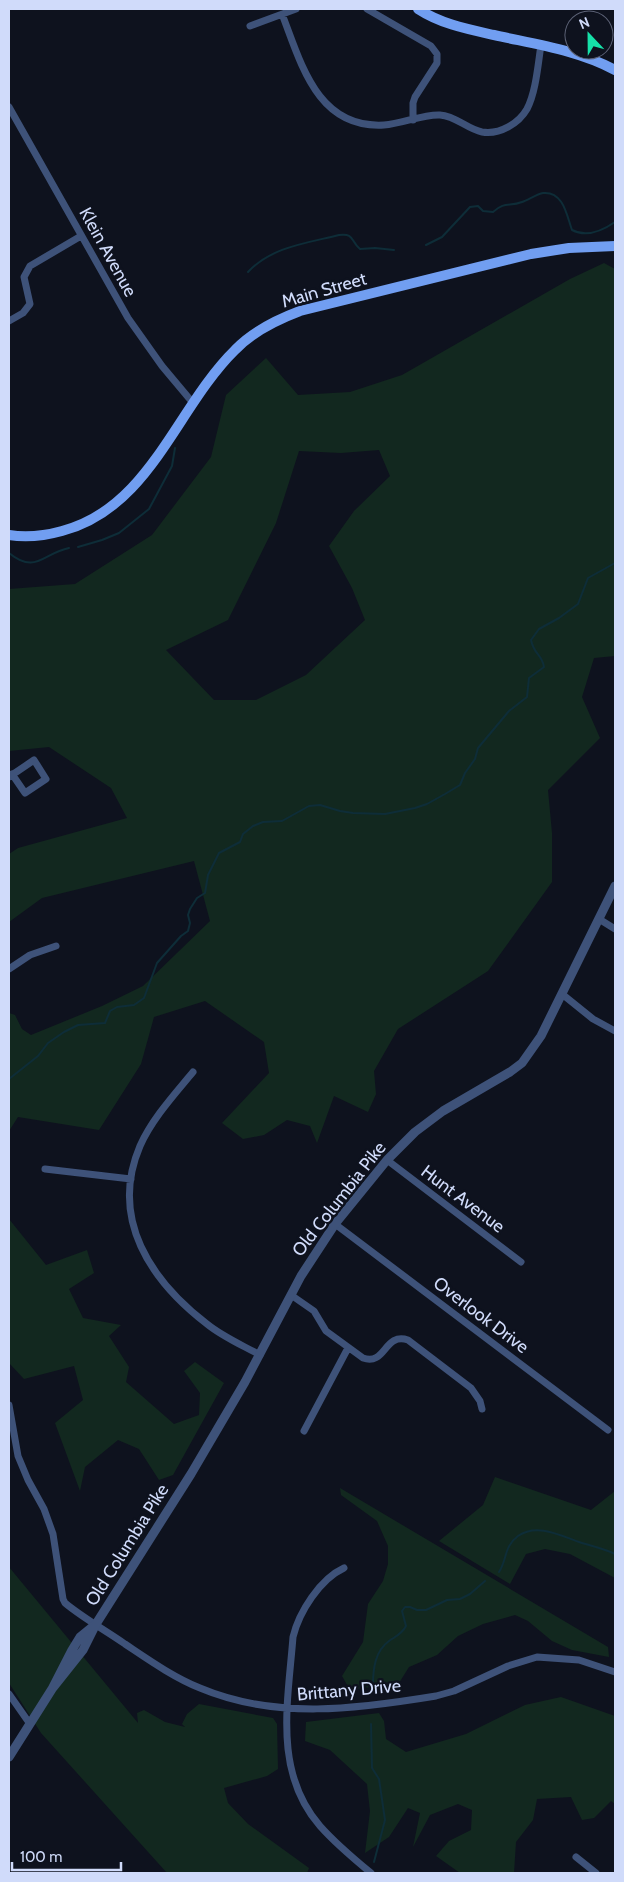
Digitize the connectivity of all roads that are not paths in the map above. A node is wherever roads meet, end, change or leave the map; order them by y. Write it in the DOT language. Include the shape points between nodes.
graph roads {
  1 [pos="296,9"];
  2 [pos="367,9"];
  3 [pos="418,9"];
  4 [pos="282,14"];
  5 [pos="250,26"];
  6 [pos="541,45"];
  7 [pos="615,70"];
  8 [pos="9,107"];
  9 [pos="413,120"];
  10 [pos="81,236"];
  11 [pos="615,246"];
  12 [pos="9,321"];
  13 [pos="193,403"];
  14 [pos="9,535"];
  15 [pos="11,775"];
  16 [pos="615,886"];
  17 [pos="599,919"];
  18 [pos="615,929"];
  19 [pos="56,946"];
  20 [pos="9,969"];
  21 [pos="562,994"];
  22 [pos="615,1031"];
  23 [pos="193,1072"];
  24 [pos="388,1160"];
  25 [pos="45,1169"];
  26 [pos="130,1179"];
  27 [pos="335,1224"];
  28 [pos="521,1262"];
  29 [pos="291,1295"];
  30 [pos="348,1348"];
  31 [pos="260,1355"];
  32 [pos="9,1405"];
  33 [pos="482,1409"];
  34 [pos="608,1430"];
  35 [pos="304,1431"];
  36 [pos="344,1568"];
  37 [pos="96,1624"];
  38 [pos="615,1672"];
  39 [pos="9,1694"];
  40 [pos="288,1710"];
  41 [pos="30,1724"];
  42 [pos="9,1757"];
  43 [pos="576,1857"];
  44 [pos="362,1870"];
  45 [pos="371,1873"];
  46 [pos="596,1873"];
  1 -- 4 [label="street"];
  2 -- 9 [label="street" via="431,46 437,54 437,63 414,97"];
  3 -- 6 [label="main road" via="442,22 465,29"];
  4 -- 5 [label="street"];
  4 -- 9 [label="street" via="305,74 326,105 364,124 384,125"];
  6 -- 7 [label="main road" via="594,60"];
  6 -- 9 [label="street" via="527,110 510,126 483,132 449,116"];
  8 -- 10 [label="street, Klein Avenue"];
  10 -- 12 [label="street" via="30,266 24,276 30,304 24,313"];
  10 -- 13 [label="street, Klein Avenue" via="128,318"];
  11 -- 13 [label="main road, Main Street" via="531,254 300,311 265,326 235,349"];
  13 -- 14 [label="main road, Main Street" via="144,474 108,509 84,523 53,534"];
  15 -- 15 [label="street" via="25,793 46,779 34,760"];
  16 -- 17 [label="street, Old Columbia Pike"];
  17 -- 18 [label="street"];
  17 -- 21 [label="street, Old Columbia Pike"];
  19 -- 20 [label="street" via="24,958"];
  21 -- 22 [label="street" via="593,1019"];
  21 -- 24 [label="street, Old Columbia Pike" via="541,1036 522,1063 429,1121"];
  23 -- 26 [label="street" via="147,1132"];
  24 -- 27 [label="street, Old Columbia Pike"];
  24 -- 28 [label="street, Hunt Avenue"];
  25 -- 26 [label="street"];
  26 -- 31 [label="street" via="131,1218 136,1235 160,1280 207,1324"];
  27 -- 29 [label="street, Old Columbia Pike"];
  27 -- 34 [label="street, Overlook Drive"];
  29 -- 30 [label="street" via="314,1311 326,1330"];
  29 -- 31 [label="street, Old Columbia Pike"];
  30 -- 33 [label="street" via="363,1358 372,1359 382,1354 394,1340 408,1340 472,1388"];
  30 -- 35 [label="street"];
  31 -- 37 [label="street, Old Columbia Pike" via="191,1474"];
  32 -- 37 [label="street, Brittany Drive" via="18,1456 53,1534 63,1599"];
  36 -- 40 [label="street" via="323,1582 295,1627"];
  37 -- 40 [label="street, Brittany Drive" via="162,1668 199,1688 252,1705"];
  37 -- 41 [label="street, Old Columbia Pike" via="82,1650"];
  38 -- 40 [label="street, Brittany Drive" via="579,1660 537,1657 436,1696 318,1710"];
  39 -- 41 [label="street"];
  40 -- 44 [label="street" via="289,1764 301,1797 321,1827"];
  41 -- 42 [label="street, Old Columbia Pike"];
  43 -- 46 [label="street"];
  44 -- 45 [label="street"];
}
